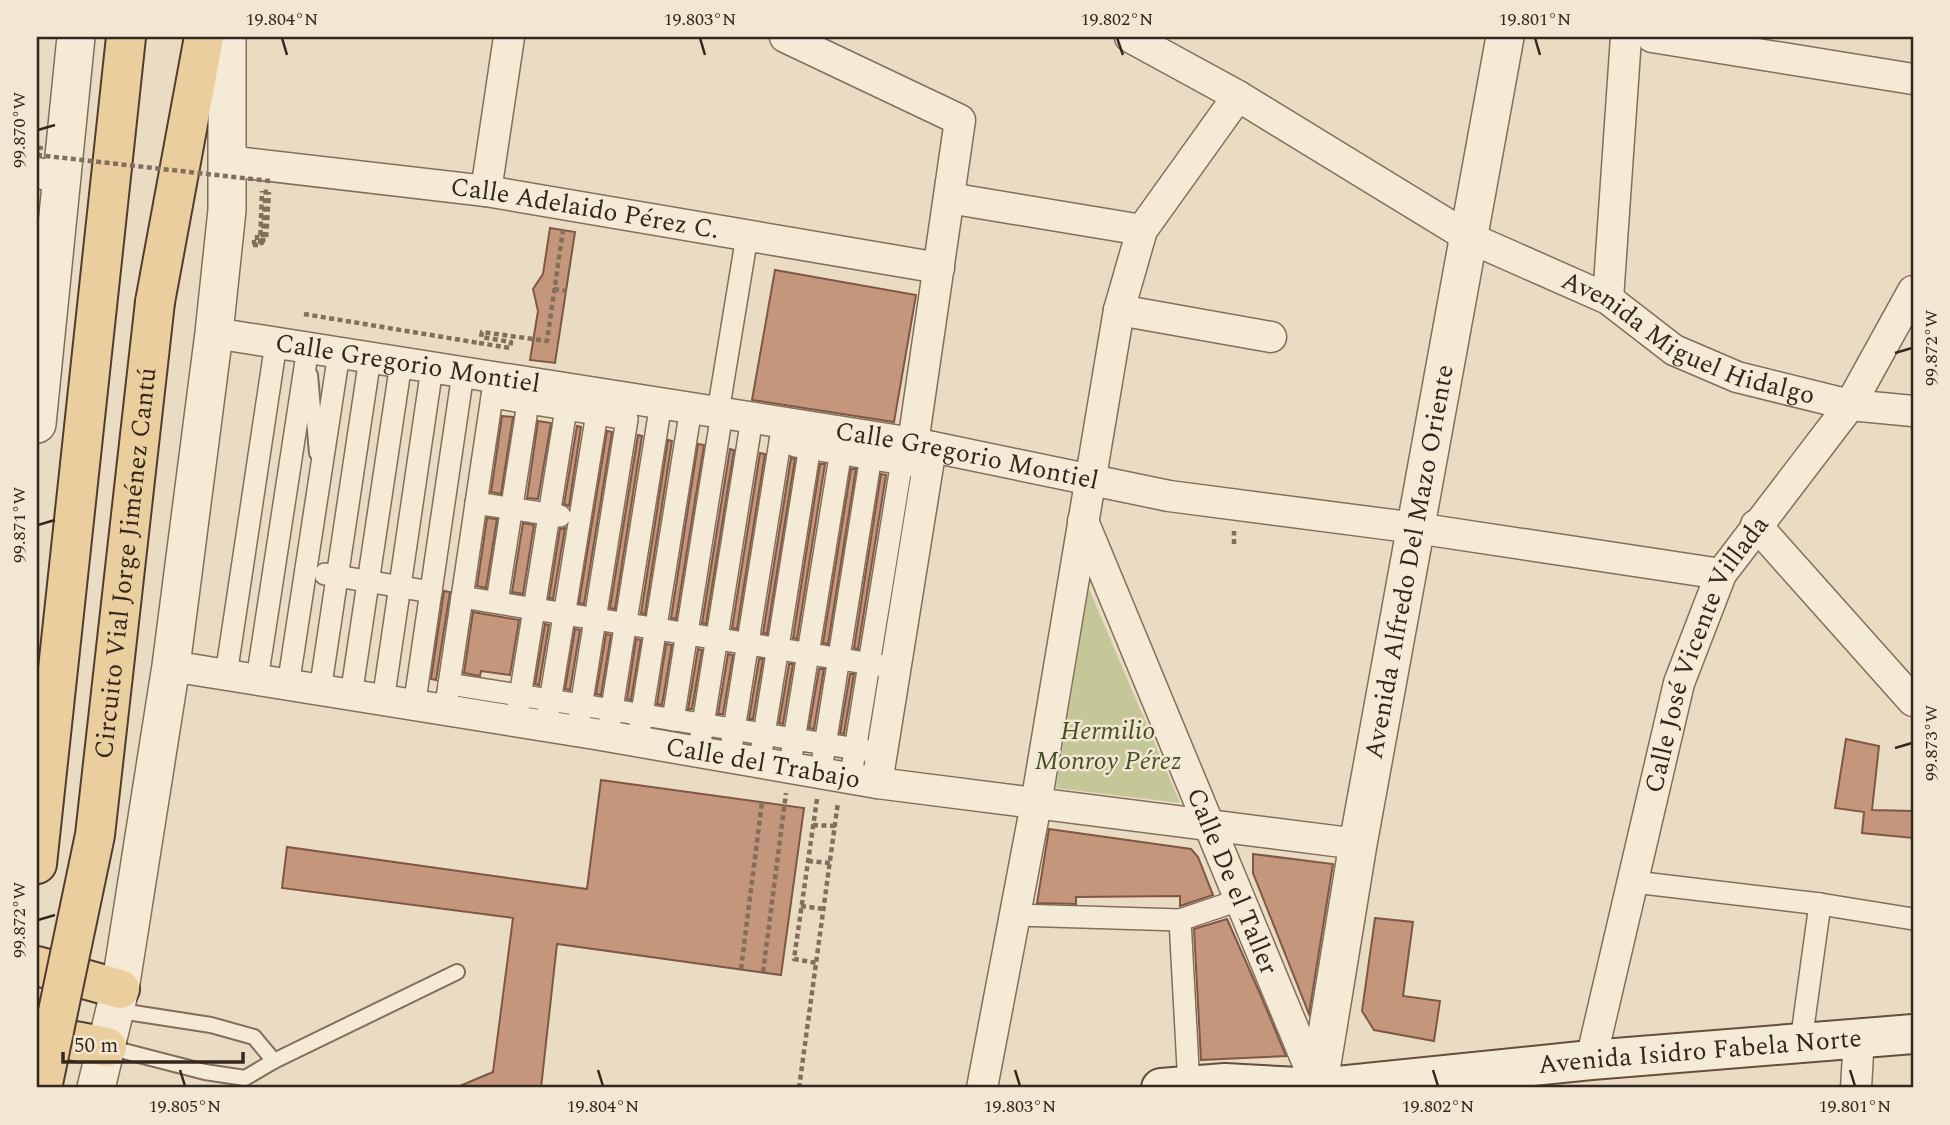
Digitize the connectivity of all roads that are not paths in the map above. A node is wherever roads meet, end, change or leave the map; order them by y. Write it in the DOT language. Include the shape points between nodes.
graph roads {
  1 [pos="76,37"];
  2 [pos="126,37"];
  3 [pos="204,37"];
  4 [pos="227,37"];
  5 [pos="509,37"];
  6 [pos="785,37"];
  7 [pos="1130,37"];
  8 [pos="1505,37"];
  9 [pos="1626,37"];
  10 [pos="1651,37"];
  11 [pos="1913,79"];
  12 [pos="1238,96"];
  13 [pos="41,161"];
  14 [pos="228,161"];
  15 [pos="486,191"];
  16 [pos="949,198"];
  17 [pos="1142,230"];
  18 [pos="747,236"];
  19 [pos="1470,238"];
  20 [pos="939,268"];
  21 [pos="1913,291"];
  22 [pos="1608,299"];
  23 [pos="1119,310"];
  24 [pos="214,333"];
  25 [pos="1271,337"];
  26 [pos="276,343"];
  27 [pos="308,348"];
  28 [pos="339,353"];
  29 [pos="370,358"];
  30 [pos="401,363"];
  31 [pos="432,368"];
  32 [pos="481,380"];
  33 [pos="528,403"];
  34 [pos="598,404"];
  35 [pos="1850,405"];
  36 [pos="566,409"];
  37 [pos="1913,411"];
  38 [pos="659,414"];
  39 [pos="708,419"];
  40 [pos="37,424"];
  41 [pos="751,428"];
  42 [pos="781,433"];
  43 [pos="812,438"];
  44 [pos="842,443"];
  45 [pos="873,448"];
  46 [pos="916,453"];
  47 [pos="258,468"];
  48 [pos="289,473"];
  49 [pos="320,478"];
  50 [pos="1091,481"];
  51 [pos="351,483"];
  52 [pos="383,488"];
  53 [pos="414,493"];
  54 [pos="445,498"];
  55 [pos="476,503"];
  56 [pos="512,508"];
  57 [pos="549,514"];
  58 [pos="580,519"];
  59 [pos="1083,521"];
  60 [pos="610,524"];
  61 [pos="1756,525"];
  62 [pos="640,528"];
  63 [pos="1416,528"];
  64 [pos="671,533"];
  65 [pos="702,538"];
  66 [pos="732,543"];
  67 [pos="763,548"];
  68 [pos="793,552"];
  69 [pos="824,557"];
  70 [pos="243,561"];
  71 [pos="854,562"];
  72 [pos="275,566"];
  73 [pos="898,569"];
  74 [pos="306,571"];
  75 [pos="1721,574"];
  76 [pos="337,576"];
  77 [pos="369,582"];
  78 [pos="400,587"];
  79 [pos="431,592"];
  80 [pos="462,597"];
  81 [pos="497,602"];
  82 [pos="534,608"];
  83 [pos="565,613"];
  84 [pos="595,619"];
  85 [pos="625,624"];
  86 [pos="656,628"];
  87 [pos="686,634"];
  88 [pos="717,638"];
  89 [pos="747,643"];
  90 [pos="778,649"];
  91 [pos="808,653"];
  92 [pos="839,658"];
  93 [pos="172,666"];
  94 [pos="883,666"];
  95 [pos="226,675"];
  96 [pos="257,680"];
  97 [pos="288,685"];
  98 [pos="320,691"];
  99 [pos="351,696"];
  100 [pos="447,698"];
  101 [pos="383,701"];
  102 [pos="1913,701"];
  103 [pos="414,707"];
  104 [pos="548,714"];
  105 [pos="579,719"];
  106 [pos="673,720"];
  107 [pos="516,722"];
  108 [pos="610,723"];
  109 [pos="640,729"];
  110 [pos="701,739"];
  111 [pos="795,739"];
  112 [pos="731,744"];
  113 [pos="825,744"];
  114 [pos="762,749"];
  115 [pos="869,751"];
  116 [pos="790,768"];
  117 [pos="847,778"];
  118 [pos="1036,804"];
  119 [pos="1206,824"];
  120 [pos="1358,845"];
  121 [pos="37,864"];
  122 [pos="1634,881"];
  123 [pos="1239,900"];
  124 [pos="1820,904"];
  125 [pos="1015,915"];
  126 [pos="1913,919"];
  127 [pos="1180,920"];
  128 [pos="37,966"];
  129 [pos="457,972"];
  130 [pos="116,1000"];
  131 [pos="37,1034"];
  132 [pos="1913,1034"];
  133 [pos="1859,1036"];
  134 [pos="1801,1042"];
  135 [pos="107,1047"];
  136 [pos="1591,1060"];
  137 [pos="274,1061"];
  138 [pos="1175,1087"];
  139 [pos="41,1088"];
  140 [pos="96,1088"];
  141 [pos="982,1088"];
  142 [pos="1318,1088"];
  143 [pos="1856,1088"];
  1 -- 13 [label="street"];
  2 -- 121 [label="main road, Circuito Vial Jorge Jiménez Cantú"];
  3 -- 139 [label="main road, Circuito Vial Jorge Jiménez Cantú, bridge" via="155,302 95,835"];
  4 -- 14 [label="street, Circuito Vial Jorge Jiménez Cantú"];
  5 -- 15 [label="street"];
  6 -- 16 [label="street" via="960,120"];
  7 -- 12 [label="street, Avenida Miguel Hidalgo"];
  8 -- 19 [label="street, Avenida Alfredo Del Mazo Oriente"];
  9 -- 22 [label="street"];
  10 -- 11 [label="street"];
  12 -- 17 [label="street"];
  12 -- 19 [label="street, Avenida Miguel Hidalgo"];
  13 -- 40 [label="street"];
  14 -- 15 [label="street, Calle Adelaido Pérez C."];
  14 -- 24 [label="street, Circuito Vial Jorge Jiménez Cantú"];
  15 -- 18 [label="street, Calle Adelaido Pérez C."];
  16 -- 17 [label="street"];
  16 -- 20 [label="street"];
  17 -- 23 [label="street"];
  18 -- 20 [label="street, Calle Adelaido Pérez C."];
  18 -- 39 [label="street"];
  19 -- 22 [label="street, Avenida Miguel Hidalgo"];
  19 -- 63 [label="street, Avenida Alfredo Del Mazo Oriente"];
  20 -- 46 [label="street"];
  21 -- 35 [label="street, Calle José Vicente Villada"];
  22 -- 35 [label="street, Avenida Miguel Hidalgo" via="1674,350 1737,377"];
  23 -- 25 [label="street"];
  23 -- 50 [label="street"];
  24 -- 26 [label="street, Calle Gregorio Montiel"];
  24 -- 93 [label="street, Circuito Vial Jorge Jiménez Cantú"];
  26 -- 27 [label="street, Calle Gregorio Montiel"];
  26 -- 47 [label="street"];
  27 -- 28 [label="street, Calle Gregorio Montiel"];
  27 -- 48 [label="street"];
  27 -- 49 [label="lane"];
  27 -- 96 [label="lane"];
  28 -- 29 [label="street, Calle Gregorio Montiel"];
  28 -- 49 [label="street"];
  29 -- 30 [label="street, Calle Gregorio Montiel"];
  29 -- 51 [label="street"];
  30 -- 31 [label="street, Calle Gregorio Montiel"];
  30 -- 52 [label="street"];
  31 -- 32 [label="street, Calle Gregorio Montiel"];
  31 -- 53 [label="street"];
  32 -- 33 [label="street"];
  32 -- 34 [label="street, Calle Gregorio Montiel"];
  32 -- 54 [label="street"];
  32 -- 55 [label="street"];
  33 -- 36 [label="street"];
  33 -- 56 [label="street"];
  34 -- 36 [label="street"];
  34 -- 38 [label="street, Calle Gregorio Montiel"];
  34 -- 58 [label="street"];
  34 -- 60 [label="street" via="627,419"];
  35 -- 37 [label="street, Avenida Miguel Hidalgo"];
  35 -- 61 [label="street, Calle José Vicente Villada"];
  36 -- 57 [label="street"];
  38 -- 39 [label="street, Calle Gregorio Montiel"];
  38 -- 62 [label="street"];
  39 -- 41 [label="street, Calle Gregorio Montiel"];
  39 -- 64 [label="street"];
  39 -- 65 [label="street"];
  41 -- 42 [label="street, Calle Gregorio Montiel"];
  41 -- 66 [label="street"];
  42 -- 43 [label="street, Calle Gregorio Montiel"];
  42 -- 67 [label="street"];
  43 -- 44 [label="street, Calle Gregorio Montiel"];
  43 -- 68 [label="street"];
  44 -- 45 [label="street, Calle Gregorio Montiel"];
  44 -- 69 [label="street"];
  45 -- 46 [label="street, Calle Gregorio Montiel"];
  45 -- 71 [label="street"];
  46 -- 50 [label="street, Calle Gregorio Montiel"];
  46 -- 73 [label="street"];
  47 -- 48 [label="street"];
  47 -- 70 [label="street"];
  48 -- 49 [label="street"];
  48 -- 72 [label="street"];
  49 -- 51 [label="street"];
  49 -- 74 [label="street"];
  50 -- 59 [label="street"];
  50 -- 63 [label="street, Calle Gregorio Montiel" via="1169,496"];
  51 -- 52 [label="street"];
  51 -- 76 [label="street"];
  52 -- 53 [label="street"];
  52 -- 77 [label="street"];
  53 -- 54 [label="street"];
  53 -- 78 [label="street"];
  54 -- 79 [label="street"];
  55 -- 56 [label="street"];
  55 -- 80 [label="street"];
  56 -- 57 [label="street"];
  56 -- 81 [label="street"];
  57 -- 58 [label="street"];
  57 -- 82 [label="street"];
  58 -- 60 [label="street"];
  58 -- 83 [label="street"];
  59 -- 118 [label="street"];
  59 -- 119 [label="street, Calle De el Taller"];
  60 -- 84 [label="street"];
  61 -- 75 [label="street, Calle José Vicente Villada"];
  61 -- 102 [label="street"];
  62 -- 64 [label="street"];
  62 -- 85 [label="street"];
  63 -- 75 [label="street, Calle Gregorio Montiel"];
  63 -- 120 [label="street, Avenida Alfredo Del Mazo Oriente"];
  64 -- 65 [label="street"];
  64 -- 86 [label="street"];
  65 -- 66 [label="street"];
  65 -- 87 [label="street"];
  66 -- 67 [label="street"];
  66 -- 88 [label="street"];
  67 -- 68 [label="street"];
  67 -- 89 [label="street"];
  68 -- 69 [label="street"];
  68 -- 90 [label="street"];
  69 -- 71 [label="street"];
  69 -- 91 [label="street"];
  70 -- 72 [label="street"];
  70 -- 95 [label="street"];
  71 -- 73 [label="street"];
  71 -- 92 [label="street"];
  72 -- 74 [label="street"];
  72 -- 96 [label="street"];
  73 -- 94 [label="street"];
  74 -- 76 [label="street"];
  74 -- 97 [label="street"];
  75 -- 122 [label="street, Calle José Vicente Villada" via="1679,683"];
  76 -- 77 [label="street"];
  76 -- 98 [label="street"];
  77 -- 78 [label="street"];
  77 -- 99 [label="street"];
  78 -- 79 [label="street"];
  78 -- 101 [label="street"];
  79 -- 103 [label="street"];
  80 -- 81 [label="street"];
  80 -- 100 [label="street"];
  81 -- 82 [label="street"];
  82 -- 83 [label="street"];
  82 -- 107 [label="street"];
  83 -- 84 [label="street"];
  83 -- 104 [label="street"];
  84 -- 85 [label="street"];
  84 -- 105 [label="street"];
  85 -- 86 [label="street"];
  85 -- 108 [label="street"];
  86 -- 87 [label="street"];
  86 -- 109 [label="street"];
  87 -- 88 [label="street"];
  87 -- 106 [label="street"];
  88 -- 89 [label="street"];
  88 -- 110 [label="street"];
  89 -- 90 [label="street"];
  89 -- 112 [label="street"];
  90 -- 91 [label="street"];
  90 -- 114 [label="street"];
  91 -- 92 [label="street"];
  91 -- 111 [label="street"];
  92 -- 94 [label="street"];
  92 -- 113 [label="street"];
  93 -- 95 [label="street, Calle del Trabajo"];
  93 -- 130 [label="street, Circuito Vial Jorge Jiménez Cantú"];
  94 -- 115 [label="street"];
  95 -- 96 [label="street, Calle del Trabajo"];
  96 -- 97 [label="street, Calle del Trabajo"];
  97 -- 98 [label="street, Calle del Trabajo"];
  98 -- 99 [label="street, Calle del Trabajo"];
  99 -- 101 [label="street, Calle del Trabajo"];
  100 -- 103 [label="street, Calle del Trabajo"];
  100 -- 104 [label="street"];
  100 -- 107 [label="street, Calle del Trabajo"];
  101 -- 103 [label="street, Calle del Trabajo"];
  104 -- 105 [label="street, Calle del Trabajo"];
  104 -- 107 [label="street, Calle del Trabajo"];
  105 -- 108 [label="street, Calle del Trabajo"];
  106 -- 109 [label="street"];
  106 -- 110 [label="street"];
  108 -- 109 [label="street, Calle del Trabajo"];
  109 -- 110 [label="street, Calle del Trabajo"];
  110 -- 112 [label="street, Calle del Trabajo"];
  111 -- 113 [label="street"];
  111 -- 114 [label="street"];
  111 -- 116 [label="street"];
  112 -- 114 [label="street, Calle del Trabajo"];
  113 -- 115 [label="street"];
  113 -- 117 [label="street"];
  114 -- 116 [label="street, Calle del Trabajo"];
  115 -- 117 [label="street"];
  116 -- 117 [label="street, Calle del Trabajo"];
  117 -- 118 [label="street, Calle del Trabajo"];
  118 -- 119 [label="street, Calle del Trabajo"];
  118 -- 125 [label="street"];
  119 -- 120 [label="street, Calle del Trabajo"];
  119 -- 123 [label="street, Calle De el Taller"];
  120 -- 142 [label="street, Avenida Alfredo Del Mazo Oriente"];
  122 -- 124 [label="street"];
  122 -- 136 [label="street, Calle José Vicente Villada"];
  123 -- 127 [label="street"];
  123 -- 142 [label="street, Calle De el Taller"];
  124 -- 126 [label="street"];
  124 -- 134 [label="street"];
  125 -- 127 [label="street"];
  125 -- 141 [label="street"];
  127 -- 138 [label="street"];
  128 -- 130 [label="main road"];
  129 -- 137 [label="lane"];
  130 -- 135 [label="street, Circuito Vial Jorge Jiménez Cantú"];
  130 -- 137 [label="lane" via="254,1037"];
  131 -- 135 [label="main road"];
  132 -- 133 [label="main road, Avenida Isidro Fabela Norte"];
  133 -- 134 [label="main road, Avenida Isidro Fabela Norte"];
  133 -- 143 [label="street"];
  134 -- 136 [label="main road, Avenida Isidro Fabela Norte"];
  135 -- 137 [label="lane" via="245,1079"];
  135 -- 140 [label="street, Circuito Vial Jorge Jiménez Cantú"];
  136 -- 142 [label="main road, Avenida Isidro Fabela Norte"];
  138 -- 142 [label="main road, Avenida Isidro Fabela Norte" via="1225,1083"];
}
